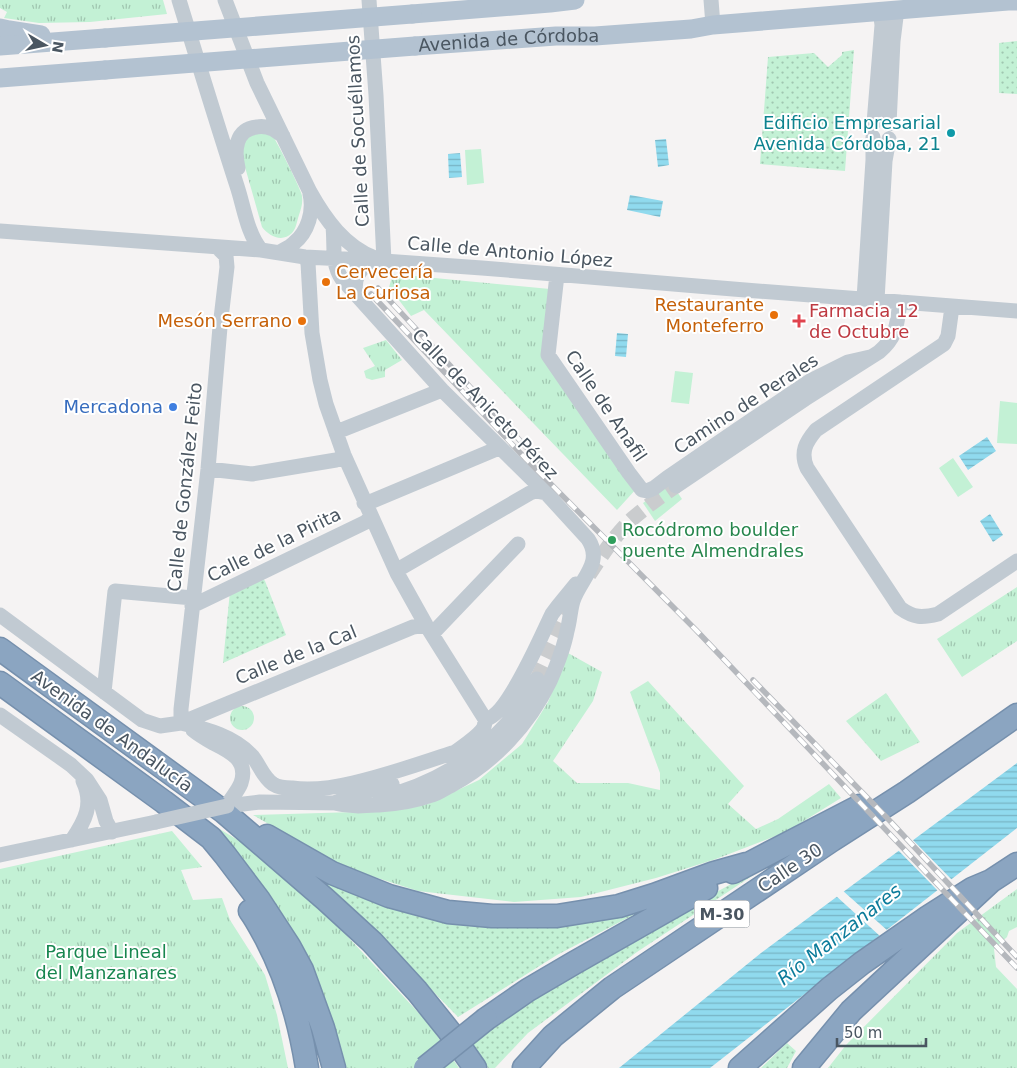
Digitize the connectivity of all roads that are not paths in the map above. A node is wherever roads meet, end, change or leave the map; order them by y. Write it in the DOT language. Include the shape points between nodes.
graph roads {
  1 [pos="179,0"];
  2 [pos="225,0"];
  3 [pos="369,0"];
  4 [pos="575,0"];
  5 [pos="711,0"];
  6 [pos="1017,1"];
  7 [pos="889,10"];
  8 [pos="714,25"];
  9 [pos="0,28"];
  10 [pos="104,38"];
  11 [pos="0,46"];
  12 [pos="0,78"];
  13 [pos="283,136"];
  14 [pos="310,192"];
  15 [pos="243,204"];
  16 [pos="333,227"];
  17 [pos="250,230"];
  18 [pos="0,231"];
  19 [pos="227,250"];
  20 [pos="261,250"];
  21 [pos="280,252"];
  22 [pos="305,257"];
  23 [pos="334,259"];
  24 [pos="377,260"];
  25 [pos="557,274"];
  26 [pos="356,294"];
  27 [pos="871,300"];
  28 [pos="900,302"];
  29 [pos="952,307"];
  30 [pos="1017,312"];
  31 [pos="870,357"];
  32 [pos="442,390"];
  33 [pos="336,434"];
  34 [pos="497,445"];
  35 [pos="344,455"];
  36 [pos="208,469"];
  37 [pos="676,486"];
  38 [pos="647,491"];
  39 [pos="546,493"];
  40 [pos="368,510"];
  41 [pos="518,544"];
  42 [pos="1017,561"];
  43 [pos="397,573"];
  44 [pos="585,578"];
  45 [pos="193,602"];
  46 [pos="0,615"];
  47 [pos="429,630"];
  48 [pos="0,649"];
  49 [pos="537,679"];
  50 [pos="0,683"];
  51 [pos="104,692"];
  52 [pos="0,715"];
  53 [pos="1017,715"];
  54 [pos="485,719"];
  55 [pos="181,723"];
  56 [pos="1017,732"];
  57 [pos="456,752"];
  58 [pos="79,772"];
  59 [pos="906,792"];
  60 [pos="334,803"];
  61 [pos="226,809"];
  62 [pos="160,812"];
  63 [pos="112,832"];
  64 [pos="72,840"];
  65 [pos="832,840"];
  66 [pos="0,856"];
  67 [pos="746,864"];
  68 [pos="1017,864"];
  69 [pos="991,881"];
  70 [pos="525,1067"];
  71 [pos="307,1068"];
  72 [pos="334,1068"];
  73 [pos="425,1068"];
  74 [pos="475,1068"];
  75 [pos="740,1068"];
  76 [pos="804,1068"];
  1 -- 15 [label="street"];
  2 -- 13 [label="street"];
  3 -- 24 [label="street, Calle de Socuéllamos" via="376,95"];
  4 -- 10 [label="main road, Avenida de Córdoba, bridge"];
  5 -- 8 [label="street"];
  6 -- 7 [label="main road, Avenida de Córdoba"];
  7 -- 8 [label="main road, Avenida de Córdoba"];
  7 -- 27 [label="street" via="882,25 881,131 885,161"];
  8 -- 12 [label="main road, Avenida de Córdoba, bridge"];
  9 -- 10 [label="main road" via="34,35"];
  10 -- 11 [label="main road, Avenida de Córdoba"];
  13 -- 14 [label="street"];
  13 -- 15 [label="street" via="273,129 258,127 249,128 238,139 236,160"];
  14 -- 16 [label="street"];
  14 -- 21 [label="street" via="312,207 306,228 296,242"];
  15 -- 17 [label="street"];
  16 -- 23 [label="street"];
  16 -- 24 [label="street" via="343,238"];
  17 -- 19 [label="street" via="242,244"];
  17 -- 20 [label="street"];
  18 -- 19 [label="street, Calle de Antonio López"];
  19 -- 20 [label="street, Calle de Antonio López"];
  19 -- 36 [label="street, Calle de González Feito"];
  20 -- 21 [label="street, Calle de Antonio López"];
  21 -- 22 [label="street, Calle de Antonio López"];
  22 -- 23 [label="street, Calle de Antonio López"];
  22 -- 33 [label="street" via="320,380"];
  23 -- 24 [label="street, Calle de Antonio López"];
  23 -- 26 [label="street, Calle de Aniceto Pérez" via="338,273"];
  24 -- 25 [label="street, Calle de Antonio López"];
  24 -- 26 [label="street" via="357,275"];
  25 -- 27 [label="street, Calle de Antonio López"];
  25 -- 38 [label="street, Calle de Anafil" via="548,355 639,487"];
  26 -- 32 [label="street, Calle de Aniceto Pérez"];
  27 -- 28 [label="street, Calle de Antonio López"];
  28 -- 29 [label="street, Calle de Antonio López"];
  28 -- 31 [label="street, Camino de Perales" via="892,338"];
  29 -- 30 [label="street, Calle de Antonio López"];
  29 -- 42 [label="street" via="944,344 816,430 807,441 804,461 900,608 908,614 917,617 938,614"];
  31 -- 37 [label="street, Camino de Perales"];
  31 -- 38 [label="street, Camino de Perales" via="848,362 810,381"];
  32 -- 33 [label="street"];
  32 -- 34 [label="street, Calle de Aniceto Pérez"];
  33 -- 35 [label="street"];
  34 -- 39 [label="street, Calle de Aniceto Pérez"];
  34 -- 40 [label="street, Calle de la Pirita" via="494,450 370,502"];
  35 -- 36 [label="street" via="336,460 252,474"];
  35 -- 40 [label="street"];
  36 -- 45 [label="street, Calle de González Feito"];
  39 -- 43 [label="street" via="530,492"];
  39 -- 44 [label="street, Calle de Aniceto Pérez" via="592,545 594,559"];
  40 -- 43 [label="street"];
  40 -- 45 [label="street, Calle de la Pirita" via="366,522"];
  41 -- 47 [label="street"];
  43 -- 47 [label="street"];
  44 -- 54 [label="street" via="558,606 511,695 499,711"];
  44 -- 60 [label="street" via="574,601 550,681 521,728 491,758 433,795 354,807"];
  45 -- 51 [label="street, Calle de la Pirita" via="115,591"];
  45 -- 55 [label="street, Calle de González Feito"];
  46 -- 51 [label="street"];
  47 -- 54 [label="street"];
  47 -- 55 [label="street, Calle de la Cal" via="413,627"];
  48 -- 61 [label="highway, Avenida de Andalucía"];
  49 -- 60 [label="street" via="501,729 471,757 447,772 391,795"];
  50 -- 62 [label="highway, Avenida de Andalucía"];
  51 -- 55 [label="street" via="142,720 160,726"];
  52 -- 58 [label="street"];
  53 -- 59 [label="highway, Calle 30 / M-30"];
  54 -- 57 [label="street" via="485,726"];
  55 -- 57 [label="street" via="214,732 242,746 265,777 280,787 326,789 368,780"];
  55 -- 61 [label="street" via="238,759 243,776"];
  56 -- 65 [label="highway" via="856,836"];
  57 -- 60 [label="street" via="410,777"];
  58 -- 63 [label="street" via="100,800"];
  58 -- 64 [label="street" via="88,795 87,813"];
  59 -- 65 [label="highway, Calle 30 / M-30"];
  59 -- 67 [label="highway" via="883,794"];
  60 -- 61 [label="street" via="260,802"];
  61 -- 62 [label="street, bridge"];
  61 -- 67 [label="highway" via="332,873 389,896 448,912 557,916 619,906"];
  61 -- 74 [label="highway" via="372,942 417,991"];
  62 -- 63 [label="street"];
  62 -- 71 [label="highway" via="207,849 254,917 287,987 298,1020"];
  62 -- 72 [label="highway" via="211,838 273,920 302,970"];
  63 -- 64 [label="street"];
  64 -- 66 [label="street"];
  65 -- 70 [label="highway, Calle 30 / M-30" via="612,988 553,1036"];
  67 -- 73 [label="highway, bridge" via="528,990"];
  68 -- 69 [label="highway"];
  69 -- 75 [label="highway" via="972,889 862,963"];
  69 -- 76 [label="highway" via="851,1011"];
}
